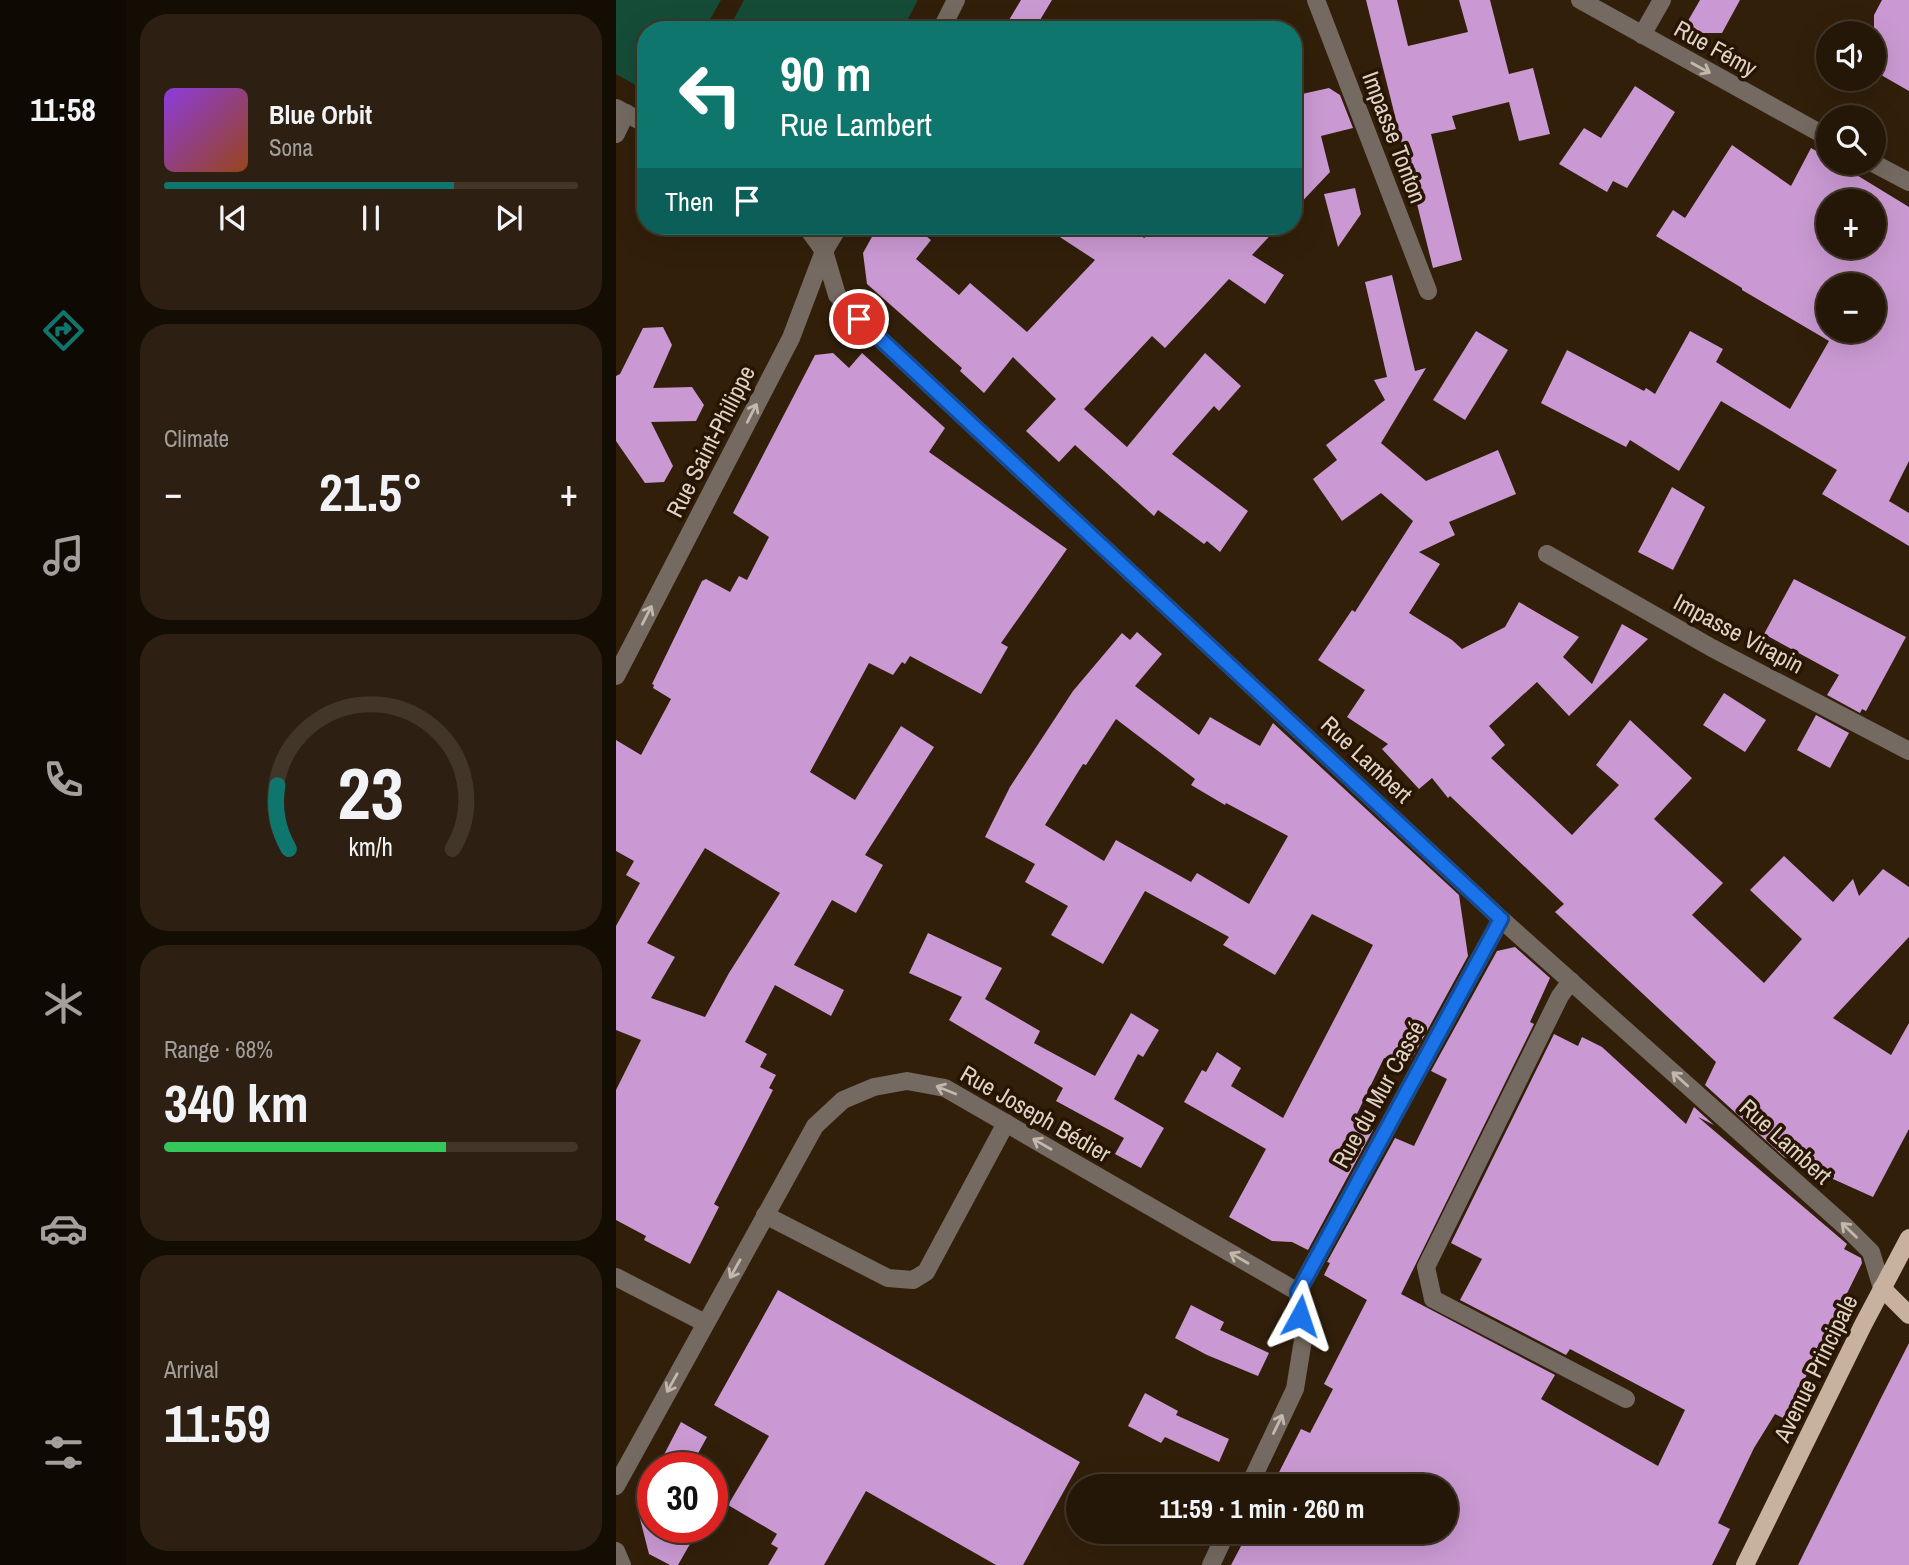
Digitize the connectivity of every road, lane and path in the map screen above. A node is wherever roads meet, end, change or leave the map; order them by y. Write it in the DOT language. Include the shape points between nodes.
graph roads {
  1 [pos="956,0"];
  2 [pos="1316,0"];
  3 [pos="1580,0"];
  4 [pos="1662,0"];
  5 [pos="946,21"];
  6 [pos="1642,35"];
  7 [pos="621,111"];
  8 [pos="637,119"];
  9 [pos="1816,131"];
  10 [pos="616,134"];
  11 [pos="1886,170"];
  12 [pos="1909,182"];
  13 [pos="812,235"];
  14 [pos="834,235"];
  15 [pos="824,251"];
  16 [pos="1428,291"];
  17 [pos="1547,554"];
  18 [pos="616,676"];
  19 [pos="1909,751"];
  20 [pos="1501,919"];
  21 [pos="1571,981"];
  22 [pos="1006,1123"];
  23 [pos="765,1215"];
  24 [pos="1909,1238"];
  25 [pos="616,1277"];
  26 [pos="1882,1288"];
  27 [pos="1298,1292"];
  28 [pos="1909,1315"];
  29 [pos="705,1323"];
  30 [pos="1626,1399"];
  31 [pos="1255,1474"];
  32 [pos="616,1486"];
  33 [pos="1221,1544"];
  34 [pos="616,1551"];
  35 [pos="622,1565"];
  36 [pos="1211,1565"];
  37 [pos="1745,1565"];
  1 -- 5 [label="street"];
  2 -- 16 [label="street, Impasse Tonton"];
  3 -- 6 [label="street, Rue Fémy"];
  4 -- 6 [label="street"];
  6 -- 9 [label="street, Rue Fémy, one-way"];
  7 -- 8 [label="street"];
  7 -- 10 [label="street"];
  11 -- 12 [label="street"];
  13 -- 15 [label="street, Rue Lambert"];
  14 -- 15 [label="street, Rue Saint-Philippe"];
  18 -- 15 [label="street, Rue Saint-Philippe, one-way" via="791,338"];
  15 -- 20 [label="street, Rue Lambert" via="837,295 859,319"];
  17 -- 19 [label="street, Impasse Virapin" via="1712,648"];
  20 -- 21 [label="street, Rue Lambert"];
  20 -- 27 [label="street, Rue du Mur Cassé"];
  26 -- 21 [label="street, Rue Lambert, one-way" via="1871,1252 1855,1236"];
  21 -- 30 [label="street" via="1426,1267 1433,1299"];
  22 -- 23 [label="street, Rue Joseph Bédier, one-way" via="945,1088 907,1081 874,1087 844,1100 815,1126"];
  22 -- 23 [label="street" via="926,1272 913,1280 888,1278"];
  27 -- 22 [label="street, Rue Joseph Bédier, one-way"];
  23 -- 29 [label="street, Rue Joseph Bédier, one-way"];
  24 -- 26 [label="main road, Avenue Principale"];
  25 -- 29 [label="street"];
  26 -- 28 [label="main road, Rue Lambert"];
  26 -- 37 [label="main road, Avenue Principale"];
  31 -- 27 [label="street, one-way" via="1295,1389 1303,1340"];
  29 -- 32 [label="street, Rue Joseph Bédier, one-way"];
  33 -- 36 [label="street"];
  34 -- 35 [label="street"];
}
